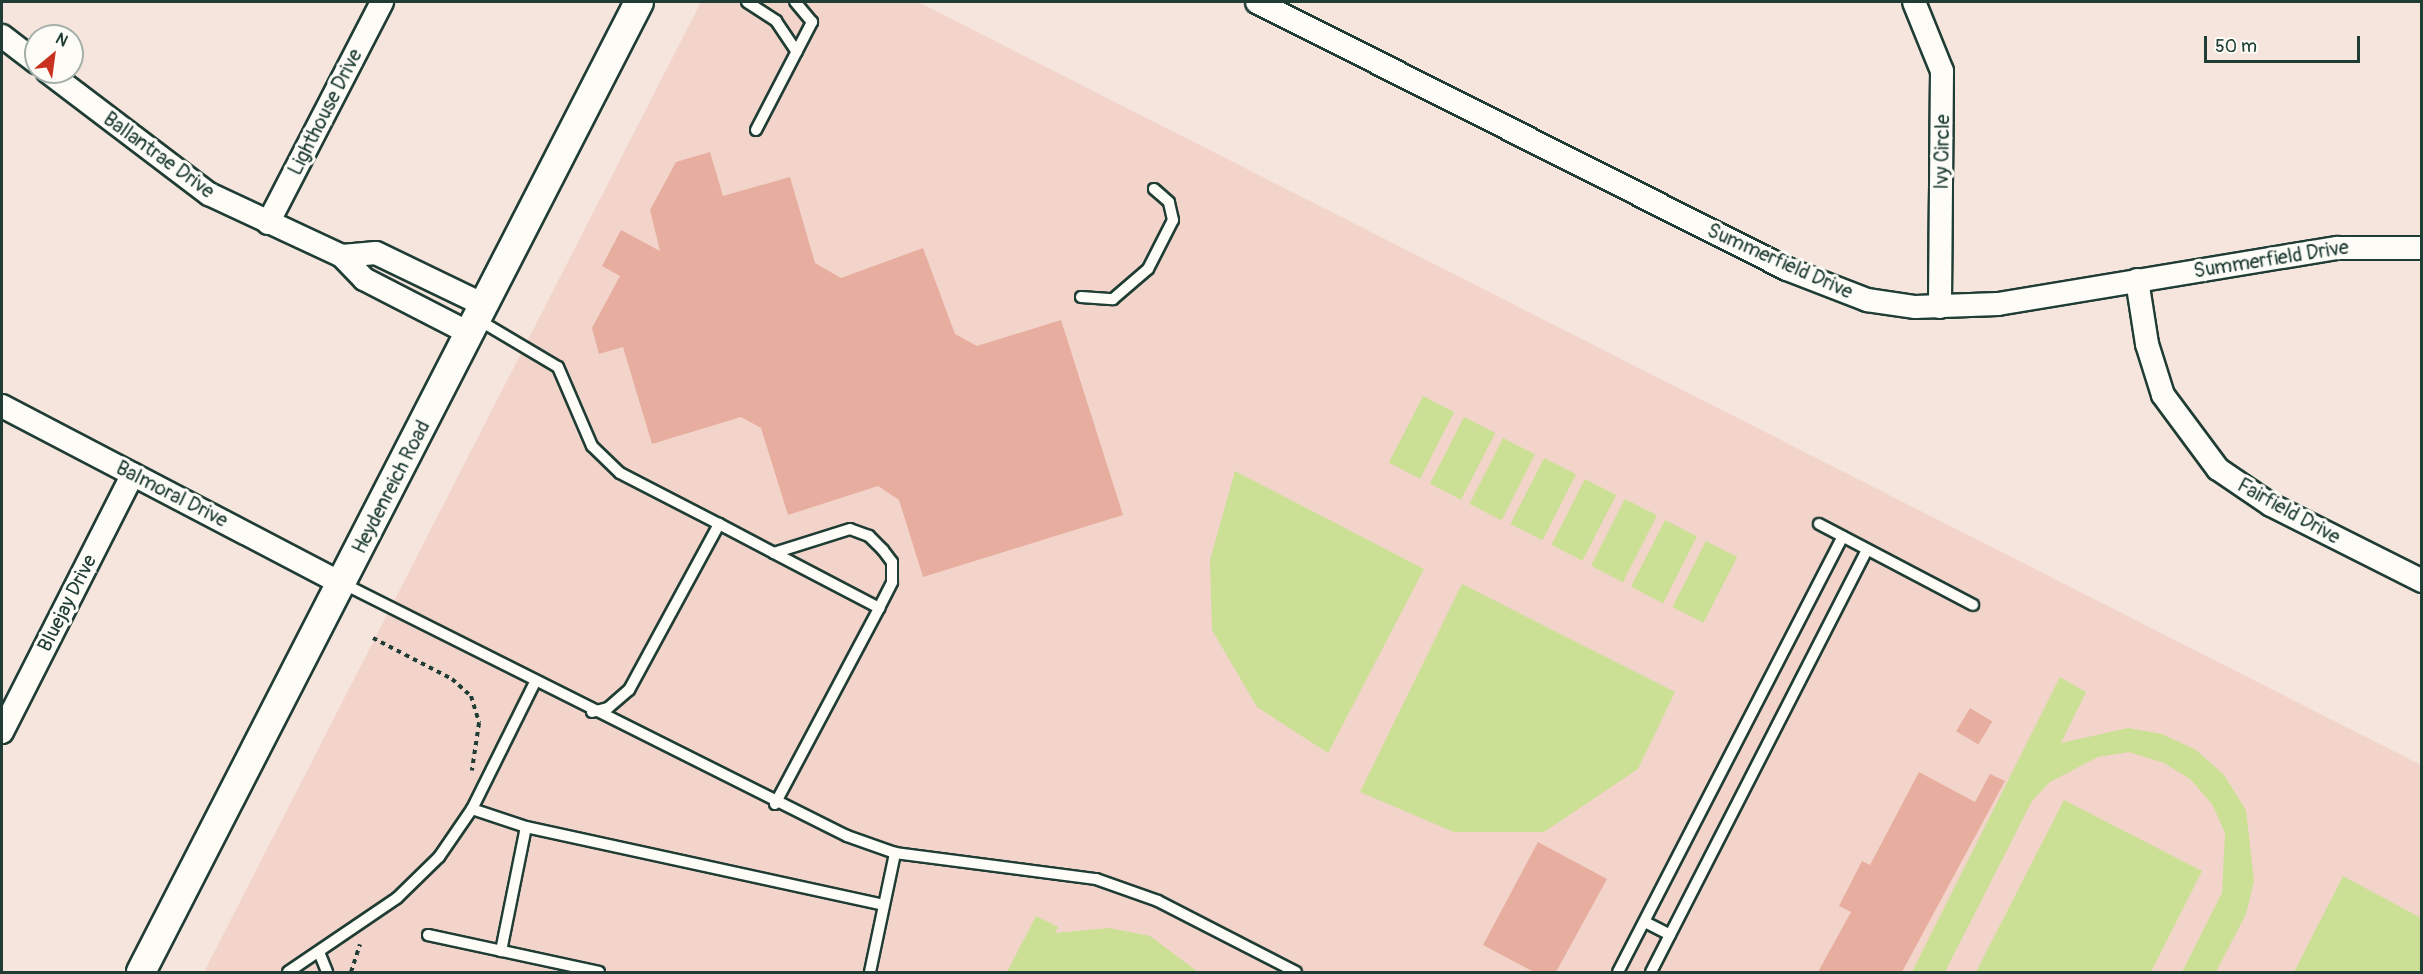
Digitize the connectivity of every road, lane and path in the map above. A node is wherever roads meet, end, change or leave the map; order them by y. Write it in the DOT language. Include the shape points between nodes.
graph roads {
  1 [pos="382,2"];
  2 [pos="639,2"];
  3 [pos="747,2"];
  4 [pos="795,2"];
  5 [pos="1257,2"];
  6 [pos="1914,2"];
  7 [pos="2,36"];
  8 [pos="797,52"];
  9 [pos="24,53"];
  10 [pos="63,84"];
  11 [pos="756,130"];
  12 [pos="1154,189"];
  13 [pos="267,223"];
  14 [pos="2421,248"];
  15 [pos="342,256"];
  16 [pos="2137,280"];
  17 [pos="1081,297"];
  18 [pos="1940,308"];
  19 [pos="477,319"];
  20 [pos="2,406"];
  21 [pos="133,474"];
  22 [pos="719,524"];
  23 [pos="1819,524"];
  24 [pos="1843,537"];
  25 [pos="1868,550"];
  26 [pos="774,553"];
  27 [pos="2421,581"];
  28 [pos="341,583"];
  29 [pos="1973,605"];
  30 [pos="879,608"];
  31 [pos="373,638"];
  32 [pos="534,684"];
  33 [pos="592,712"];
  34 [pos="2,732"];
  35 [pos="469,781"];
  36 [pos="775,804"];
  37 [pos="472,809"];
  38 [pos="526,827"];
  39 [pos="895,853"];
  40 [pos="884,905"];
  41 [pos="1645,922"];
  42 [pos="428,935"];
  43 [pos="1670,935"];
  44 [pos="360,936"];
  45 [pos="501,951"];
  46 [pos="319,952"];
  47 [pos="141,972"];
  48 [pos="288,972"];
  49 [pos="327,972"];
  50 [pos="351,972"];
  51 [pos="599,972"];
  52 [pos="870,972"];
  53 [pos="1296,972"];
  54 [pos="1618,972"];
  55 [pos="1651,972"];
  1 -- 13 [label="street, Lighthouse Drive"];
  2 -- 19 [label="street, Heydenreich Road"];
  3 -- 8 [label="lane" via="776,21"];
  4 -- 8 [label="lane" via="812,22"];
  5 -- 18 [label="street, Summerfield Drive" via="1787,269 1867,300"];
  6 -- 18 [label="street, Ivy Circle" via="1942,71"];
  7 -- 9 [label="street"];
  8 -- 11 [label="lane"];
  10 -- 13 [label="street, Ballantrae Drive" via="185,179"];
  12 -- 17 [label="lane" via="1169,202 1173,220 1148,269 1113,299"];
  13 -- 15 [label="street, Ballantrae Drive"];
  14 -- 16 [label="street, Summerfield Drive" via="2337,248"];
  15 -- 19 [label="street, Ballantrae Drive" via="364,279"];
  15 -- 19 [label="street, Ballantrae Drive" via="376,254"];
  16 -- 18 [label="street, Summerfield Drive" via="1998,304"];
  16 -- 27 [label="street, Fairfield Drive" via="2147,344 2163,395 2218,469 2271,505"];
  19 -- 22 [label="lane" via="558,368 604,462"];
  19 -- 28 [label="street, Heydenreich Road"];
  20 -- 21 [label="street, Balmoral Drive"];
  21 -- 28 [label="street, Balmoral Drive"];
  21 -- 34 [label="street, Bluejay Drive"];
  22 -- 26 [label="lane"];
  22 -- 33 [label="lane" via="629,690 608,708"];
  23 -- 24 [label="lane"];
  24 -- 25 [label="lane"];
  24 -- 41 [label="lane"];
  25 -- 29 [label="lane"];
  25 -- 43 [label="lane"];
  26 -- 30 [label="lane"];
  26 -- 30 [label="lane" via="825,533 850,529 869,536 892,562 892,582"];
  28 -- 32 [label="lane"];
  28 -- 47 [label="street, Heydenreich Road"];
  30 -- 36 [label="lane"];
  31 -- 35 [label="path" via="452,679 471,696 479,723"];
  32 -- 33 [label="lane"];
  32 -- 37 [label="lane"];
  33 -- 36 [label="lane"];
  36 -- 39 [label="lane"];
  37 -- 38 [label="lane"];
  37 -- 46 [label="lane" via="419,878"];
  38 -- 40 [label="lane"];
  38 -- 45 [label="lane"];
  39 -- 40 [label="lane"];
  39 -- 53 [label="lane" via="1096,879 1158,901"];
  40 -- 52 [label="lane"];
  41 -- 43 [label="lane"];
  41 -- 54 [label="lane"];
  42 -- 45 [label="lane"];
  43 -- 55 [label="lane"];
  44 -- 50 [label="path" via="365,941 354,953"];
  45 -- 51 [label="lane"];
  46 -- 48 [label="lane"];
  46 -- 49 [label="lane"];
}
